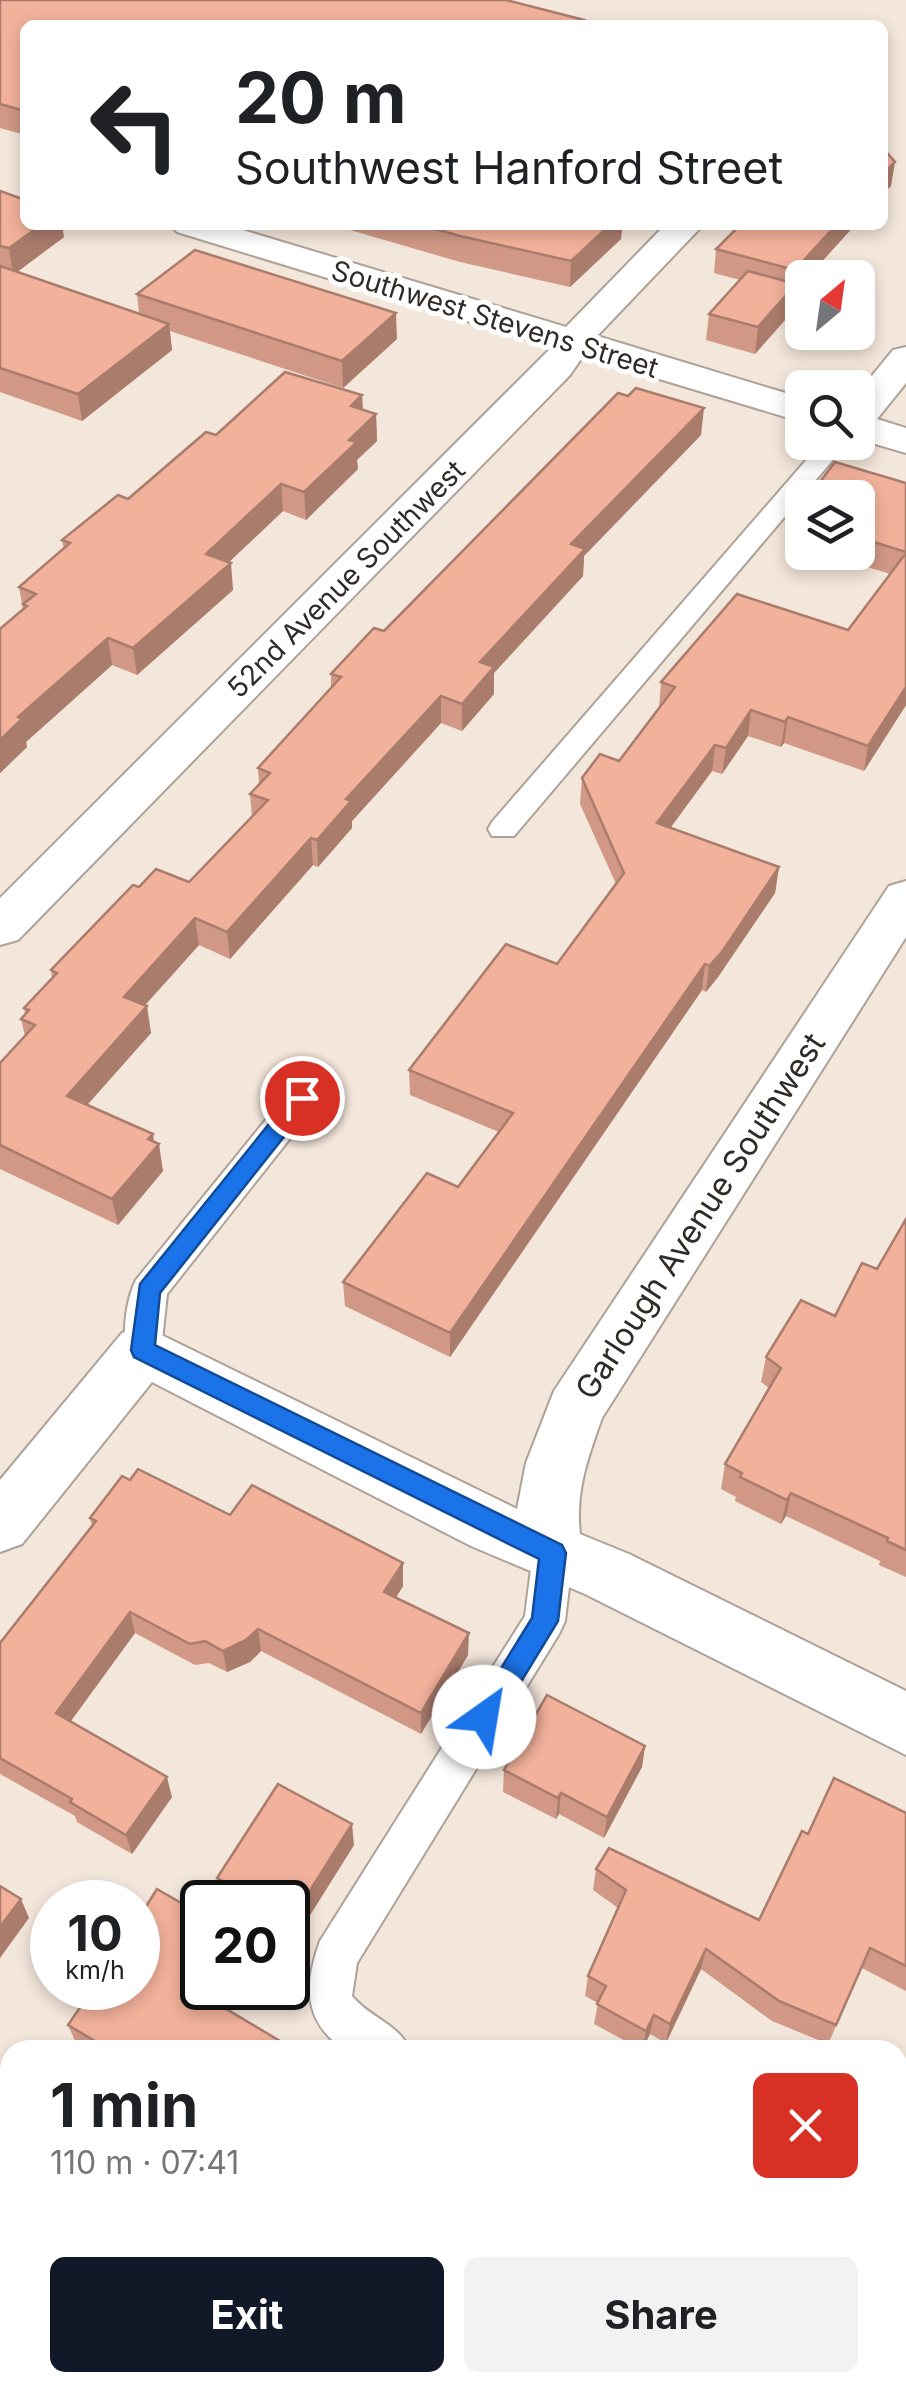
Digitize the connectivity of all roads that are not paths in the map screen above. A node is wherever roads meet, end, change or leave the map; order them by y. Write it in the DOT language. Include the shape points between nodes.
graph roads {
  1 [pos="205,230"];
  2 [pos="680,230"];
  3 [pos="572,343"];
  4 [pos="906,358"];
  5 [pos="875,395"];
  6 [pos="785,405"];
  7 [pos="875,431"];
  8 [pos="906,441"];
  9 [pos="821,460"];
  10 [pos="503,829"];
  11 [pos="906,898"];
  12 [pos="0,928"];
  13 [pos="302,1098"];
  14 [pos="143,1350"];
  15 [pos="0,1525"];
  16 [pos="553,1553"];
  17 [pos="906,1724"];
  18 [pos="370,2040"];
  1 -- 3 [label="street, Southwest Stevens Street"];
  2 -- 3 [label="street, 52nd Avenue Southwest"];
  3 -- 6 [label="street, Southwest Stevens Street"];
  3 -- 12 [label="street, 52nd Avenue Southwest" via="557,367"];
  4 -- 5 [label="street"];
  7 -- 8 [label="street"];
  9 -- 10 [label="lane"];
  11 -- 16 [label="street, Garlough Avenue Southwest" via="576,1409 548,1487 545,1521"];
  13 -- 14 [label="lane" via="148,1290"];
  14 -- 15 [label="street"];
  14 -- 16 [label="street"];
  16 -- 17 [label="street"];
  16 -- 18 [label="lane" via="545,1621 342,1941 330,1972 328,1999 346,2026"];
}
